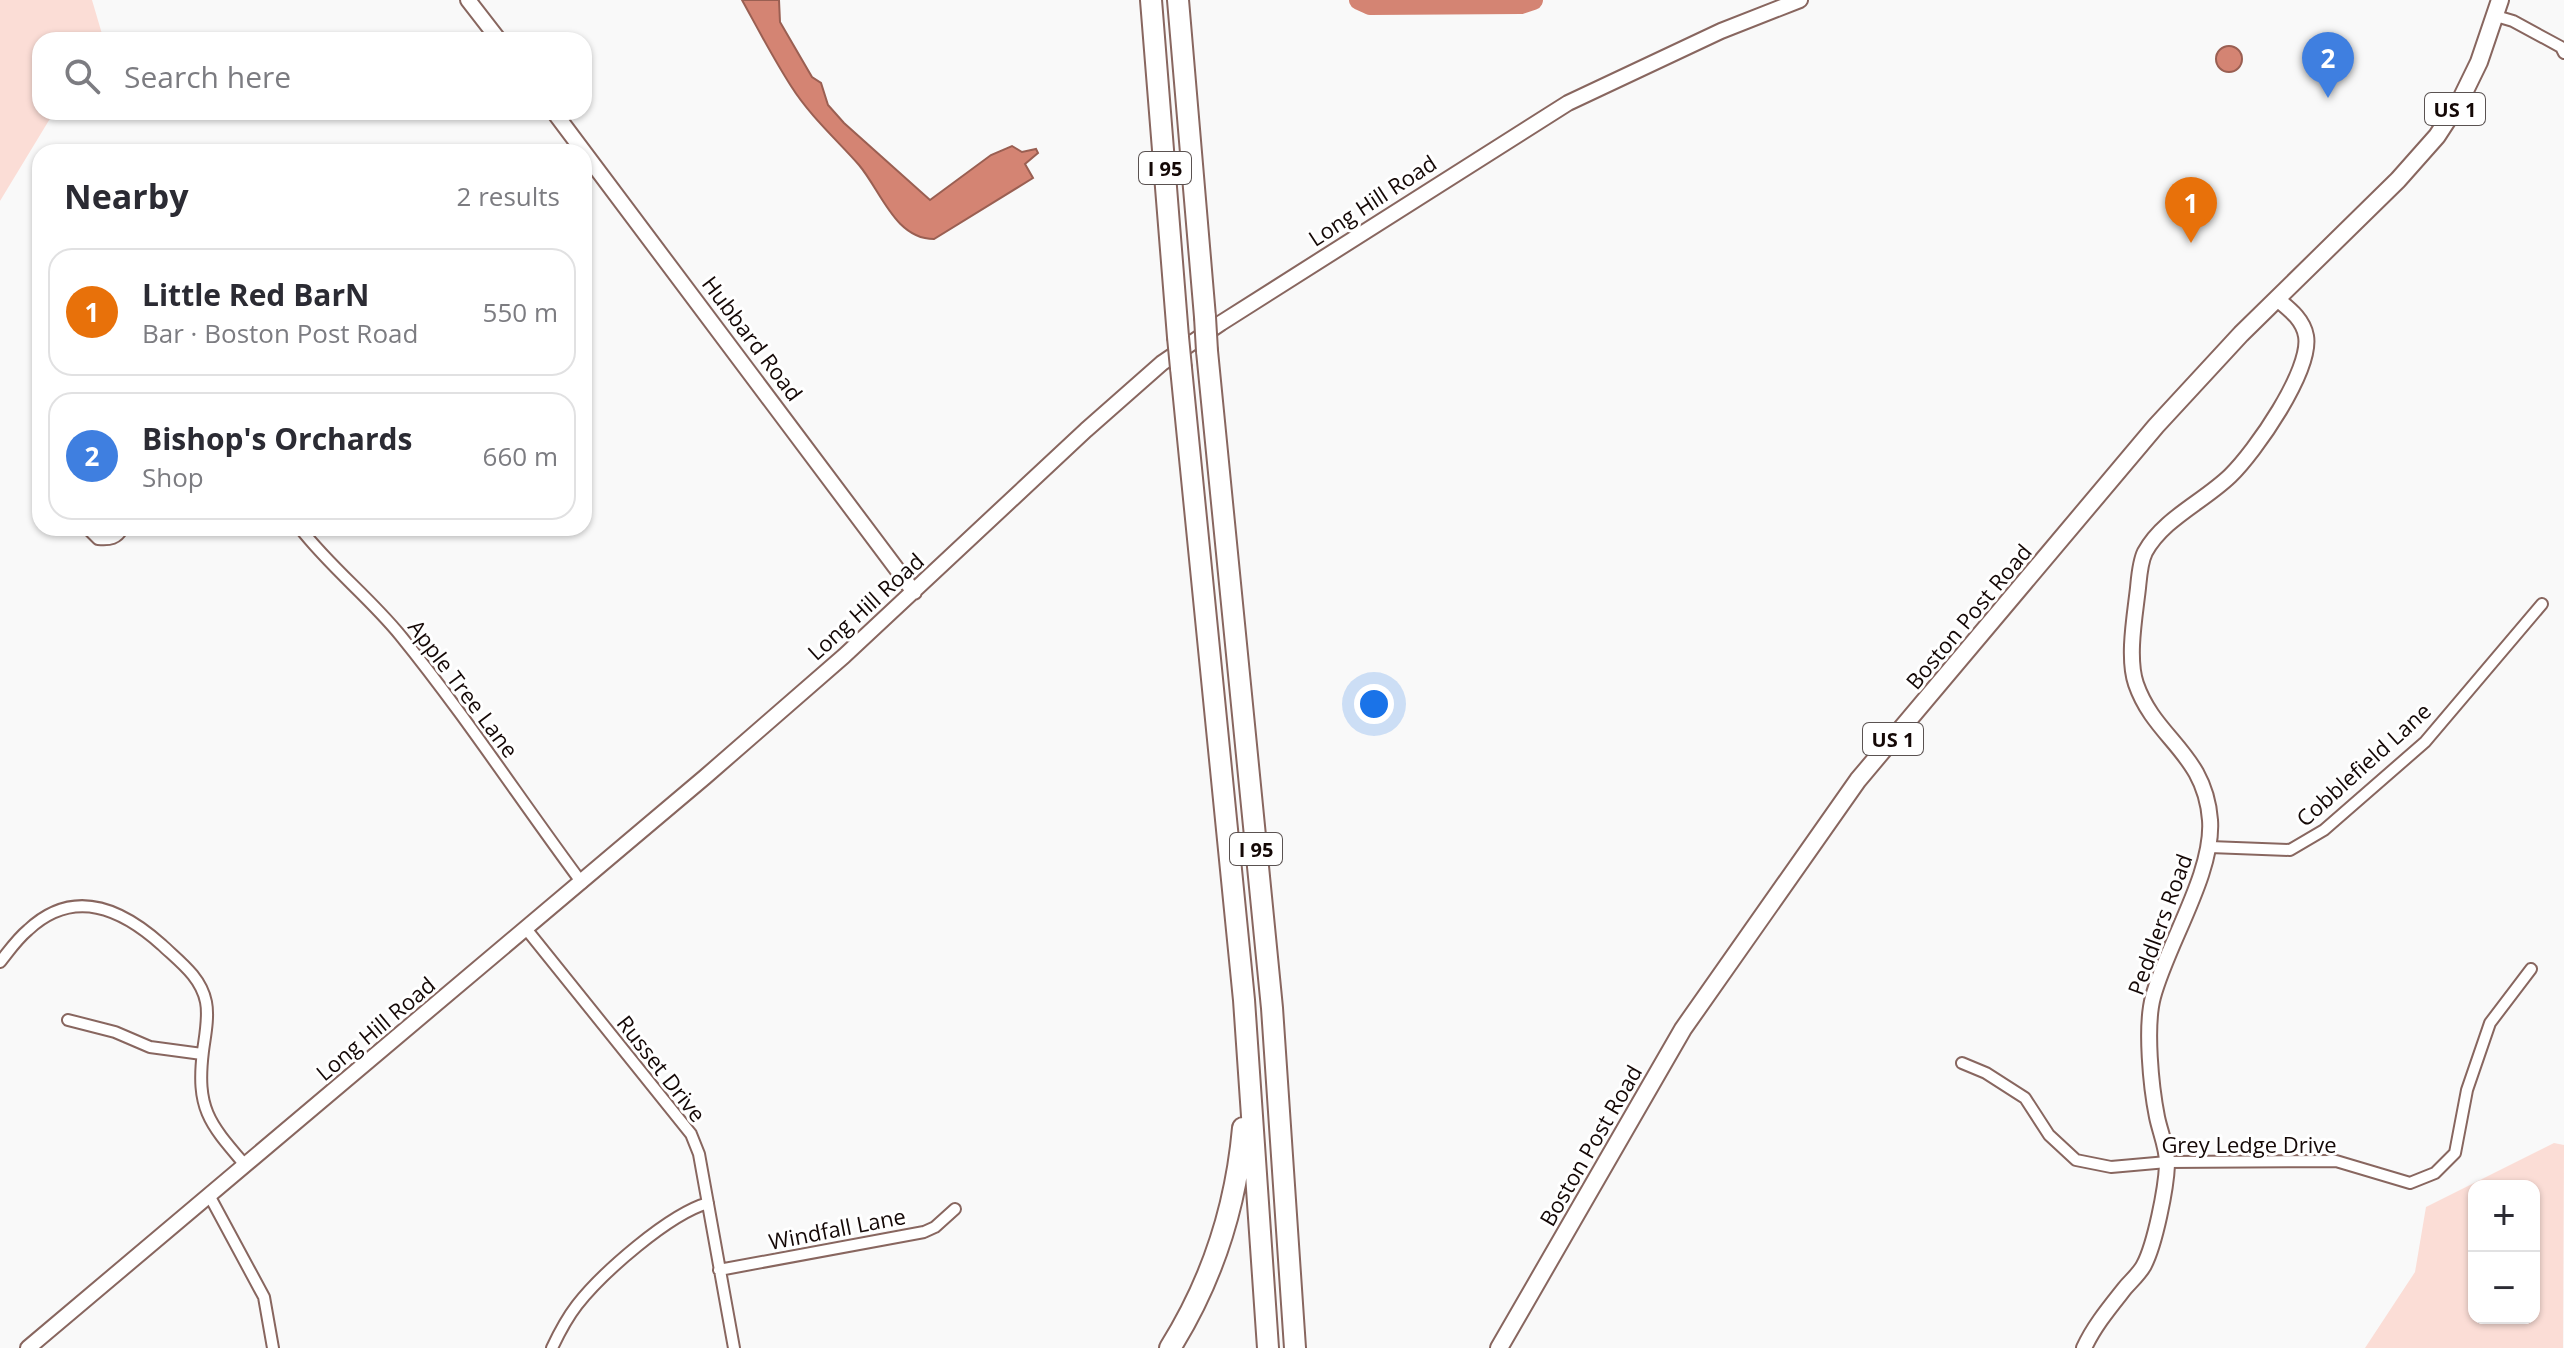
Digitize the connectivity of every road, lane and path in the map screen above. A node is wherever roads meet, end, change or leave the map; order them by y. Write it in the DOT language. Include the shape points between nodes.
graph roads {
  1 [pos="468,0"];
  2 [pos="1151,0"];
  3 [pos="1178,0"];
  4 [pos="1800,0"];
  5 [pos="2498,8"];
  6 [pos="493,32"];
  7 [pos="2564,53"];
  8 [pos="560,120"];
  9 [pos="578,144"];
  10 [pos="592,163"];
  11 [pos="2277,299"];
  12 [pos="95,536"];
  13 [pos="117,536"];
  14 [pos="307,536"];
  15 [pos="914,592"];
  16 [pos="2542,604"];
  17 [pos="2210,847"];
  18 [pos="582,883"];
  19 [pos="527,930"];
  20 [pos="0,962"];
  21 [pos="2531,969"];
  22 [pos="1244,1000"];
  23 [pos="68,1020"];
  24 [pos="202,1054"];
  25 [pos="1962,1063"];
  26 [pos="2167,1162"];
  27 [pos="245,1165"];
  28 [pos="209,1195"];
  29 [pos="708,1203"];
  30 [pos="955,1209"];
  31 [pos="719,1270"];
  32 [pos="28,1348"];
  33 [pos="273,1348"];
  34 [pos="552,1348"];
  35 [pos="734,1348"];
  36 [pos="1170,1348"];
  37 [pos="1268,1348"];
  38 [pos="1295,1348"];
  39 [pos="1499,1348"];
  40 [pos="2084,1348"];
  1 -- 6 [label="street"];
  2 -- 22 [label="highway, I 95, bridge" via="1178,337"];
  3 -- 38 [label="highway, I 95, bridge" via="1272,1008"];
  4 -- 15 [label="street, Long Hill Road" via="1568,103 1221,323 1136,384"];
  5 -- 7 [label="street"];
  5 -- 11 [label="main road, Boston Post Road / US 1" via="2468,85 2437,136"];
  8 -- 9 [label="street, Hubbard Road"];
  10 -- 15 [label="street, Hubbard Road"];
  11 -- 17 [label="street, Peddlers Road" via="2296,314 2306,332 2302,368 2248,455 2165,527 2144,554 2138,586 2132,645 2135,683 2153,718 2203,782"];
  11 -- 39 [label="main road, Boston Post Road / US 1" via="2156,426 1858,780 1683,1029"];
  12 -- 13 [label="street"];
  14 -- 18 [label="street, Apple Tree Lane" via="403,638"];
  15 -- 18 [label="street, Long Hill Road"];
  16 -- 17 [label="street, Cobblefield Lane" via="2425,742 2324,830 2290,850"];
  17 -- 26 [label="street, Peddlers Road" via="2153,998 2149,1034 2156,1114"];
  18 -- 19 [label="street, Long Hill Road"];
  19 -- 27 [label="street, Long Hill Road"];
  19 -- 29 [label="street, Russet Drive" via="691,1134"];
  20 -- 24 [label="street" via="27,930 63,908 84,905 130,919 189,969 199,984 207,1004"];
  21 -- 26 [label="street, Grey Ledge Drive" via="2490,1023 2467,1090 2455,1153 2435,1173 2410,1183 2336,1161"];
  22 -- 36 [label="highway" via="1243,1130 1237,1181 1207,1282"];
  22 -- 37 [label="highway, I 95"];
  23 -- 24 [label="street" via="150,1047"];
  24 -- 27 [label="street" via="204,1109"];
  25 -- 26 [label="street, Grey Ledge Drive" via="2025,1098 2049,1135 2076,1160 2111,1167"];
  26 -- 40 [label="street, Peddlers Road" via="2144,1266"];
  27 -- 28 [label="street, Long Hill Road"];
  28 -- 32 [label="street, Long Hill Road"];
  28 -- 33 [label="street" via="264,1297"];
  29 -- 31 [label="street, Russet Drive"];
  29 -- 34 [label="street" via="667,1224 599,1281 577,1305"];
  30 -- 31 [label="street, Windfall Lane" via="924,1232"];
  31 -- 35 [label="street, Russet Drive"];
}
